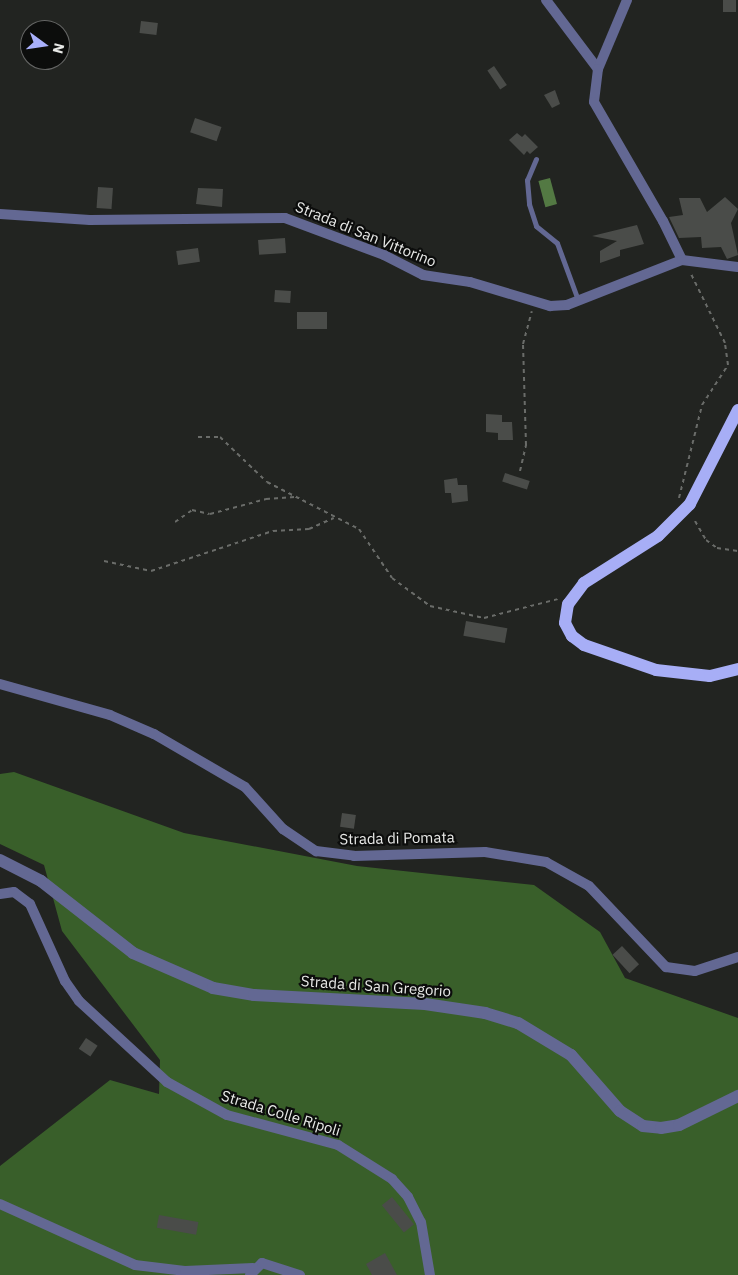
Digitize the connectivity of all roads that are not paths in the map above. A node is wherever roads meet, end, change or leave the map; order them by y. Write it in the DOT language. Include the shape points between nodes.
graph roads {
  1 [pos="546,0"];
  2 [pos="626,0"];
  3 [pos="598,69"];
  4 [pos="536,159"];
  5 [pos="0,214"];
  6 [pos="683,260"];
  7 [pos="738,266"];
  8 [pos="578,300"];
  9 [pos="738,410"];
  10 [pos="738,670"];
  11 [pos="0,684"];
  12 [pos="0,860"];
  13 [pos="0,894"];
  14 [pos="738,957"];
  15 [pos="738,1096"];
  16 [pos="0,1204"];
  17 [pos="252,1271"];
  18 [pos="300,1275"];
  19 [pos="430,1275"];
  1 -- 3 [label="street"];
  2 -- 3 [label="street"];
  3 -- 6 [label="street" via="594,98 597,112 664,221"];
  4 -- 8 [label="lane" via="527,180 529,204 536,226 557,243"];
  5 -- 8 [label="street, Strada di San Vittorino" via="90,220 285,218 384,255 418,273 478,285 533,303 558,306"];
  6 -- 7 [label="street, Strada di San Vittorino"];
  6 -- 8 [label="street, Strada di San Vittorino"];
  9 -- 10 [label="main road" via="714,464 680,517 658,536 584,583 568,604 565,622 572,636 584,646 656,670 710,676"];
  11 -- 14 [label="street, Strada di Pomata" via="110,715 154,734 241,784 283,829 316,851 354,856 485,852 540,861 562,868 589,886 666,967 694,971"];
  12 -- 15 [label="street, Strada di San Gregorio" via="41,881 133,953 213,988 260,995 425,1004 485,1013 518,1023 566,1051 620,1111 643,1126 679,1125"];
  13 -- 19 [label="street, Strada Colle Ripoli" via="17,893 30,904 65,981 79,1002 167,1082 227,1115 338,1145 392,1179 408,1197 421,1222"];
  16 -- 17 [label="street" via="142,1267"];
  17 -- 18 [label="street" via="269,1263"];
}
